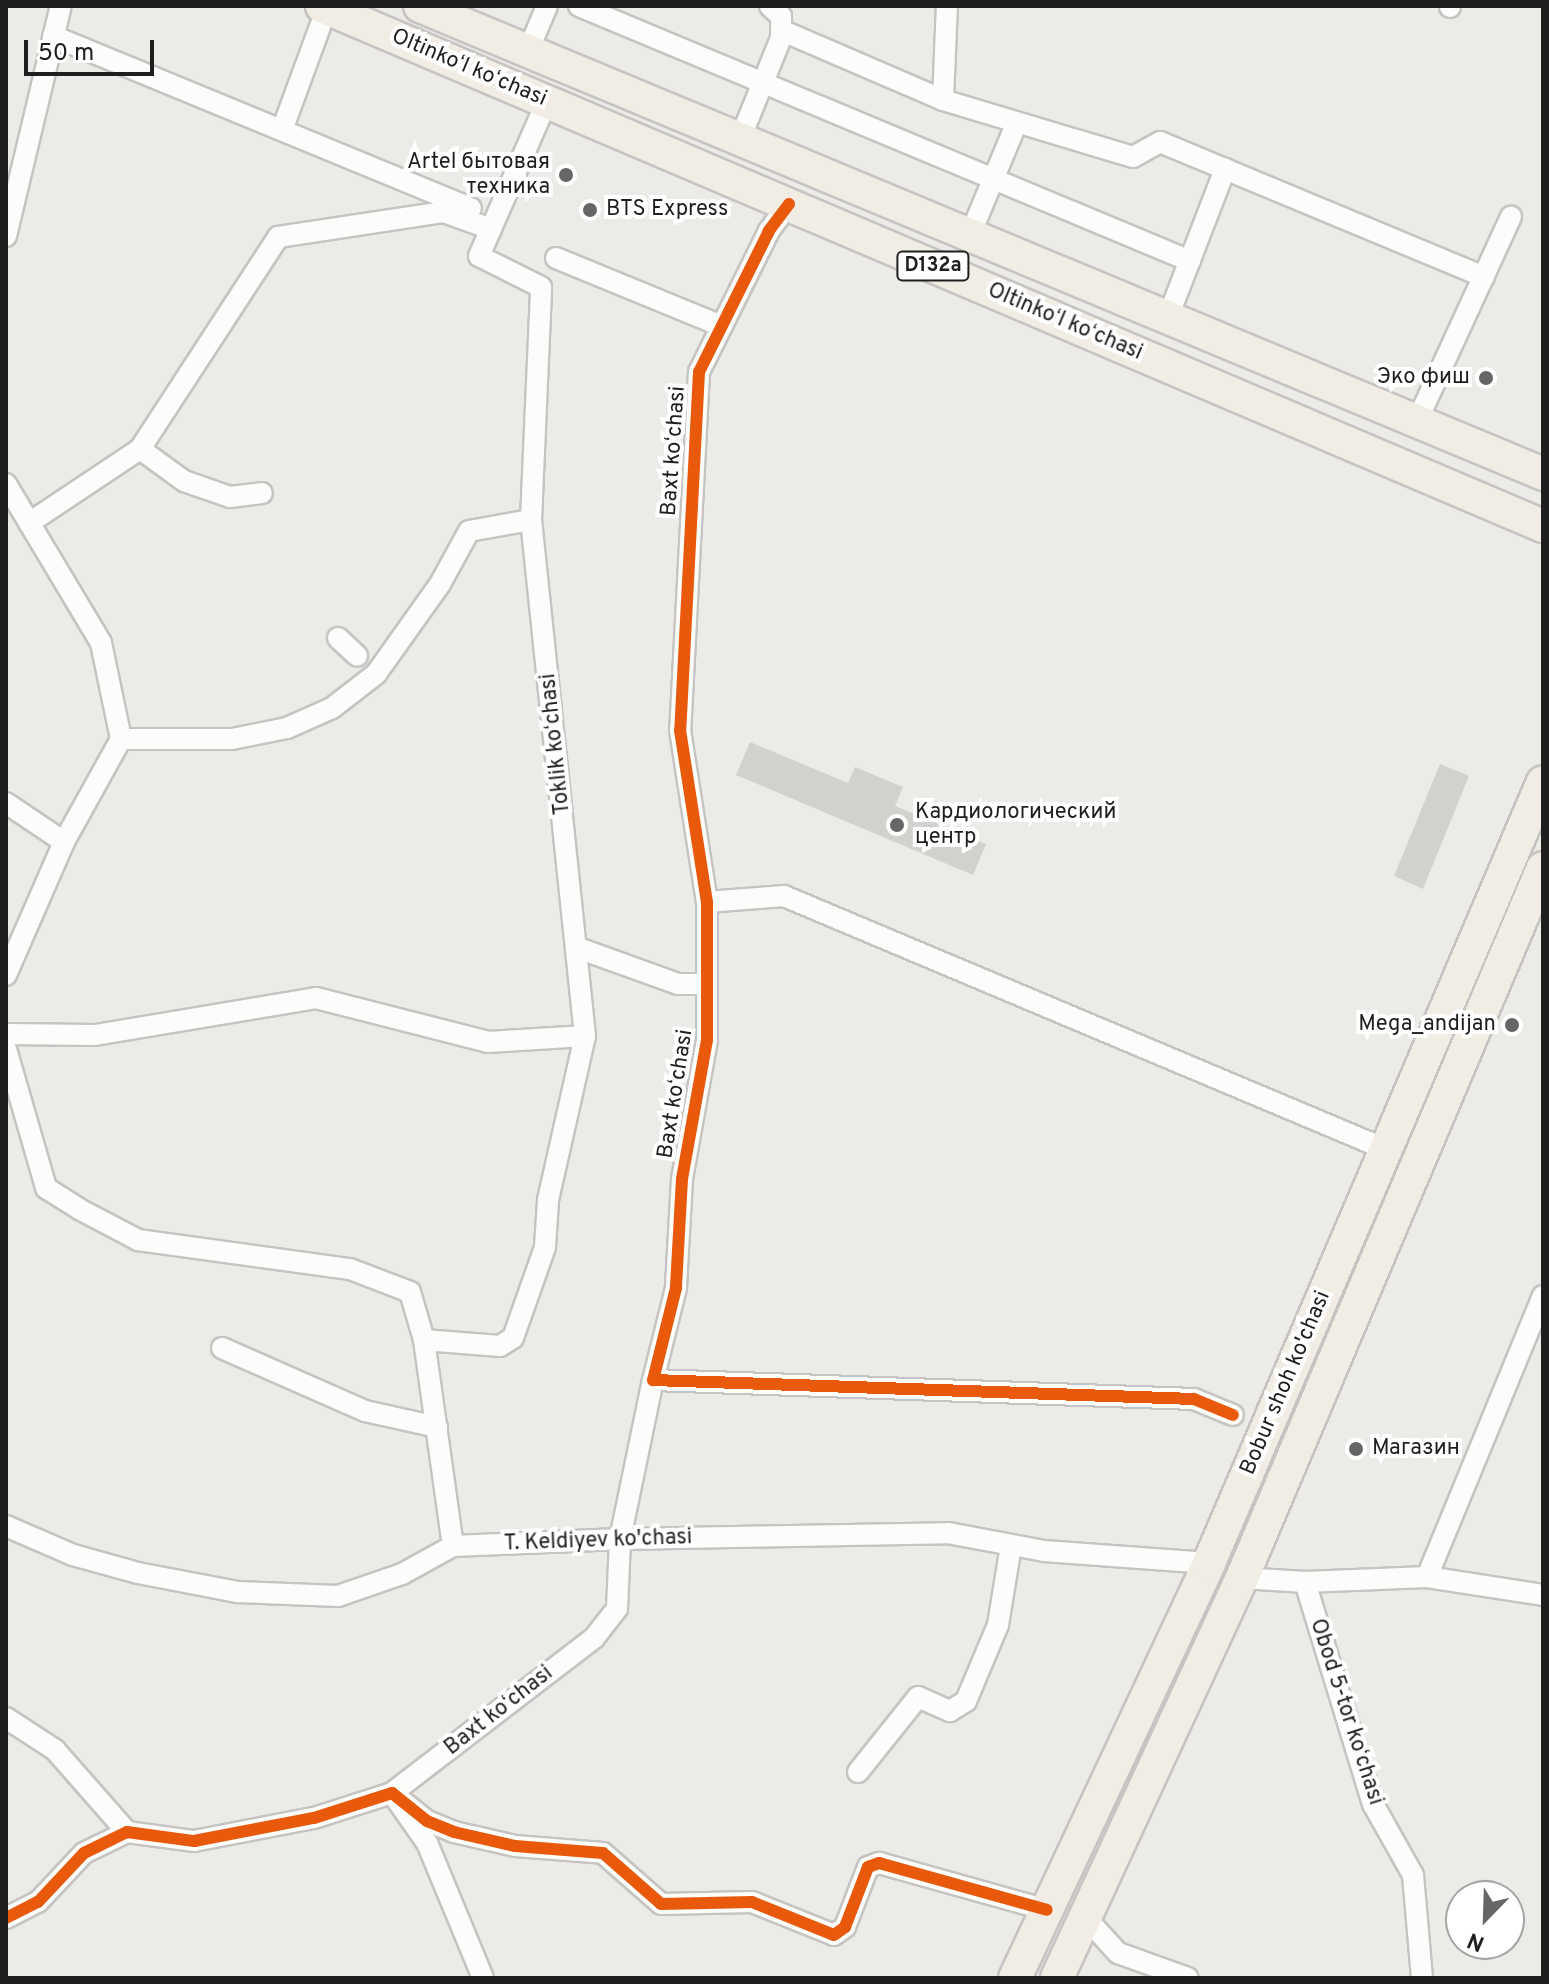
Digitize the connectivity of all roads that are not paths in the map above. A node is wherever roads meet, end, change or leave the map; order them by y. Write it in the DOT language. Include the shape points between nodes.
graph roads {
  1 [pos="61,6"];
  2 [pos="420,6"];
  3 [pos="547,6"];
  4 [pos="579,6"];
  5 [pos="770,6"];
  6 [pos="947,6"];
  7 [pos="325,7"];
  8 [pos="783,31"];
  9 [pos="53,36"];
  10 [pos="528,51"];
  11 [pos="764,80"];
  12 [pos="943,100"];
  13 [pos="547,101"];
  14 [pos="1017,122"];
  15 [pos="282,130"];
  16 [pos="740,139"];
  17 [pos="1225,169"];
  18 [pos="993,179"];
  19 [pos="789,204"];
  20 [pos="1511,217"];
  21 [pos="493,224"];
  22 [pos="970,235"];
  23 [pos="6,236"];
  24 [pos="556,258"];
  25 [pos="1190,261"];
  26 [pos="1484,277"];
  27 [pos="1168,317"];
  28 [pos="722,326"];
  29 [pos="1417,421"];
  30 [pos="140,449"];
  31 [pos="1543,474"];
  32 [pos="6,484"];
  33 [pos="262,493"];
  34 [pos="531,520"];
  35 [pos="29,523"];
  36 [pos="1543,526"];
  37 [pos="338,638"];
  38 [pos="368,666"];
  39 [pos="121,739"];
  40 [pos="1543,782"];
  41 [pos="6,803"];
  42 [pos="64,842"];
  43 [pos="1543,868"];
  44 [pos="707,902"];
  45 [pos="578,948"];
  46 [pos="6,975"];
  47 [pos="707,984"];
  48 [pos="6,1034"];
  49 [pos="585,1036"];
  50 [pos="6,1049"];
  51 [pos="1385,1149"];
  52 [pos="1543,1296"];
  53 [pos="424,1340"];
  54 [pos="222,1348"];
  55 [pos="653,1380"];
  56 [pos="1233,1415"];
  57 [pos="437,1427"];
  58 [pos="6,1526"];
  59 [pos="620,1539"];
  60 [pos="453,1546"];
  61 [pos="1011,1546"];
  62 [pos="1209,1563"];
  63 [pos="1427,1577"];
  64 [pos="1242,1578"];
  65 [pos="1305,1582"];
  66 [pos="1543,1595"];
  67 [pos="6,1718"];
  68 [pos="858,1772"];
  69 [pos="392,1793"];
  70 [pos="127,1832"];
  71 [pos="1047,1910"];
  72 [pos="6,1918"];
  73 [pos="1086,1918"];
  74 [pos="483,1978"];
  75 [pos="1015,1978"];
  76 [pos="1057,1978"];
  77 [pos="1188,1978"];
  78 [pos="1422,1978"];
  1 -- 9 [label="street"];
  2 -- 10 [label="main road, Oltinkoʻl koʻchasi / D132a"];
  3 -- 10 [label="street"];
  4 -- 11 [label="street"];
  5 -- 8 [label="street" via="781,16"];
  6 -- 12 [label="street"];
  7 -- 13 [label="main road, Oltinkoʻl koʻchasi / D132a"];
  7 -- 15 [label="street"];
  8 -- 11 [label="street"];
  8 -- 12 [label="street"];
  9 -- 15 [label="street"];
  9 -- 23 [label="street"];
  10 -- 16 [label="main road, Oltinkoʻl koʻchasi / D132a"];
  11 -- 16 [label="street"];
  11 -- 18 [label="street"];
  12 -- 14 [label="street"];
  13 -- 19 [label="main road, Oltinkoʻl koʻchasi / D132a"];
  13 -- 21 [label="street, Toklik koʻchasi"];
  14 -- 17 [label="street" via="1133,157 1160,142"];
  14 -- 18 [label="street"];
  15 -- 21 [label="street"];
  16 -- 22 [label="main road, Oltinkoʻl koʻchasi / D132a"];
  17 -- 25 [label="street"];
  17 -- 26 [label="street"];
  18 -- 22 [label="street"];
  18 -- 25 [label="street"];
  19 -- 28 [label="street, Baxt koʻchasi"];
  19 -- 36 [label="main road, Oltinkoʻl koʻchasi / D132a"];
  20 -- 26 [label="street"];
  21 -- 30 [label="street" via="444,212 278,237"];
  21 -- 34 [label="street, Toklik koʻchasi" via="481,261 541,287"];
  22 -- 27 [label="main road, Oltinkoʻl koʻchasi / D132a"];
  24 -- 28 [label="street"];
  25 -- 27 [label="street"];
  26 -- 29 [label="street"];
  27 -- 29 [label="main road, Oltinkoʻl koʻchasi / D132a"];
  28 -- 44 [label="street, Baxt koʻchasi" via="699,372 680,730"];
  29 -- 31 [label="main road, Oltinkoʻl koʻchasi / D132a"];
  30 -- 33 [label="street" via="184,481 230,497"];
  30 -- 35 [label="street"];
  32 -- 35 [label="street"];
  34 -- 38 [label="street" via="469,531 440,584"];
  34 -- 45 [label="street, Toklik koʻchasi"];
  35 -- 39 [label="street" via="101,643"];
  37 -- 38 [label="street"];
  38 -- 39 [label="street" via="332,708 287,728 232,739"];
  39 -- 42 [label="street"];
  40 -- 51 [label="main road, Bobur shoh ko'chasi"];
  41 -- 42 [label="street"];
  42 -- 46 [label="street"];
  43 -- 64 [label="main road, Bobur shoh ko'chasi"];
  44 -- 47 [label="street, Baxt koʻchasi"];
  44 -- 51 [label="street" via="784,896"];
  45 -- 47 [label="street" via="678,984"];
  45 -- 49 [label="street, Toklik koʻchasi"];
  47 -- 55 [label="street, Baxt koʻchasi" via="707,1040 682,1179 676,1288"];
  48 -- 49 [label="street" via="95,1035 316,998 488,1042"];
  49 -- 53 [label="street, Toklik koʻchasi" via="548,1200 545,1247 513,1338 500,1346"];
  50 -- 53 [label="street" via="46,1188 138,1240 381,1276 410,1292"];
  51 -- 62 [label="main road, Bobur shoh ko'chasi"];
  52 -- 63 [label="street"];
  53 -- 57 [label="street"];
  54 -- 57 [label="street" via="365,1411"];
  55 -- 56 [label="street" via="1194,1399"];
  55 -- 59 [label="street, Baxt koʻchasi"];
  57 -- 60 [label="street"];
  58 -- 60 [label="street, T. Keldiyev ko'chasi" via="73,1555 238,1592 338,1596 402,1574"];
  59 -- 60 [label="street, T. Keldiyev ko'chasi"];
  59 -- 61 [label="street, T. Keldiyev ko'chasi" via="948,1533"];
  59 -- 69 [label="street, Baxt koʻchasi" via="617,1609 594,1638"];
  61 -- 62 [label="street, T. Keldiyev ko'chasi" via="1168,1564"];
  61 -- 68 [label="street" via="998,1625 966,1701 950,1711 918,1697"];
  62 -- 71 [label="main road, Bobur shoh ko'chasi"];
  63 -- 65 [label="street"];
  63 -- 66 [label="street"];
  64 -- 65 [label="street"];
  64 -- 73 [label="main road, Bobur shoh ko'chasi"];
  65 -- 78 [label="street, Obod 5-tor koʻchasi" via="1373,1804 1413,1875"];
  67 -- 70 [label="street" via="55,1750"];
  69 -- 70 [label="street, Baxt koʻchasi" via="314,1818 194,1841"];
  69 -- 71 [label="street" via="427,1821 454,1832 515,1846 603,1853 661,1904 752,1902 834,1935 845,1927 868,1867 879,1863"];
  69 -- 74 [label="street" via="427,1843"];
  70 -- 72 [label="street" via="84,1853 38,1902"];
  71 -- 75 [label="main road, Bobur shoh ko'chasi"];
  73 -- 76 [label="main road, Bobur shoh ko'chasi"];
  73 -- 77 [label="street" via="1118,1953"];
}
